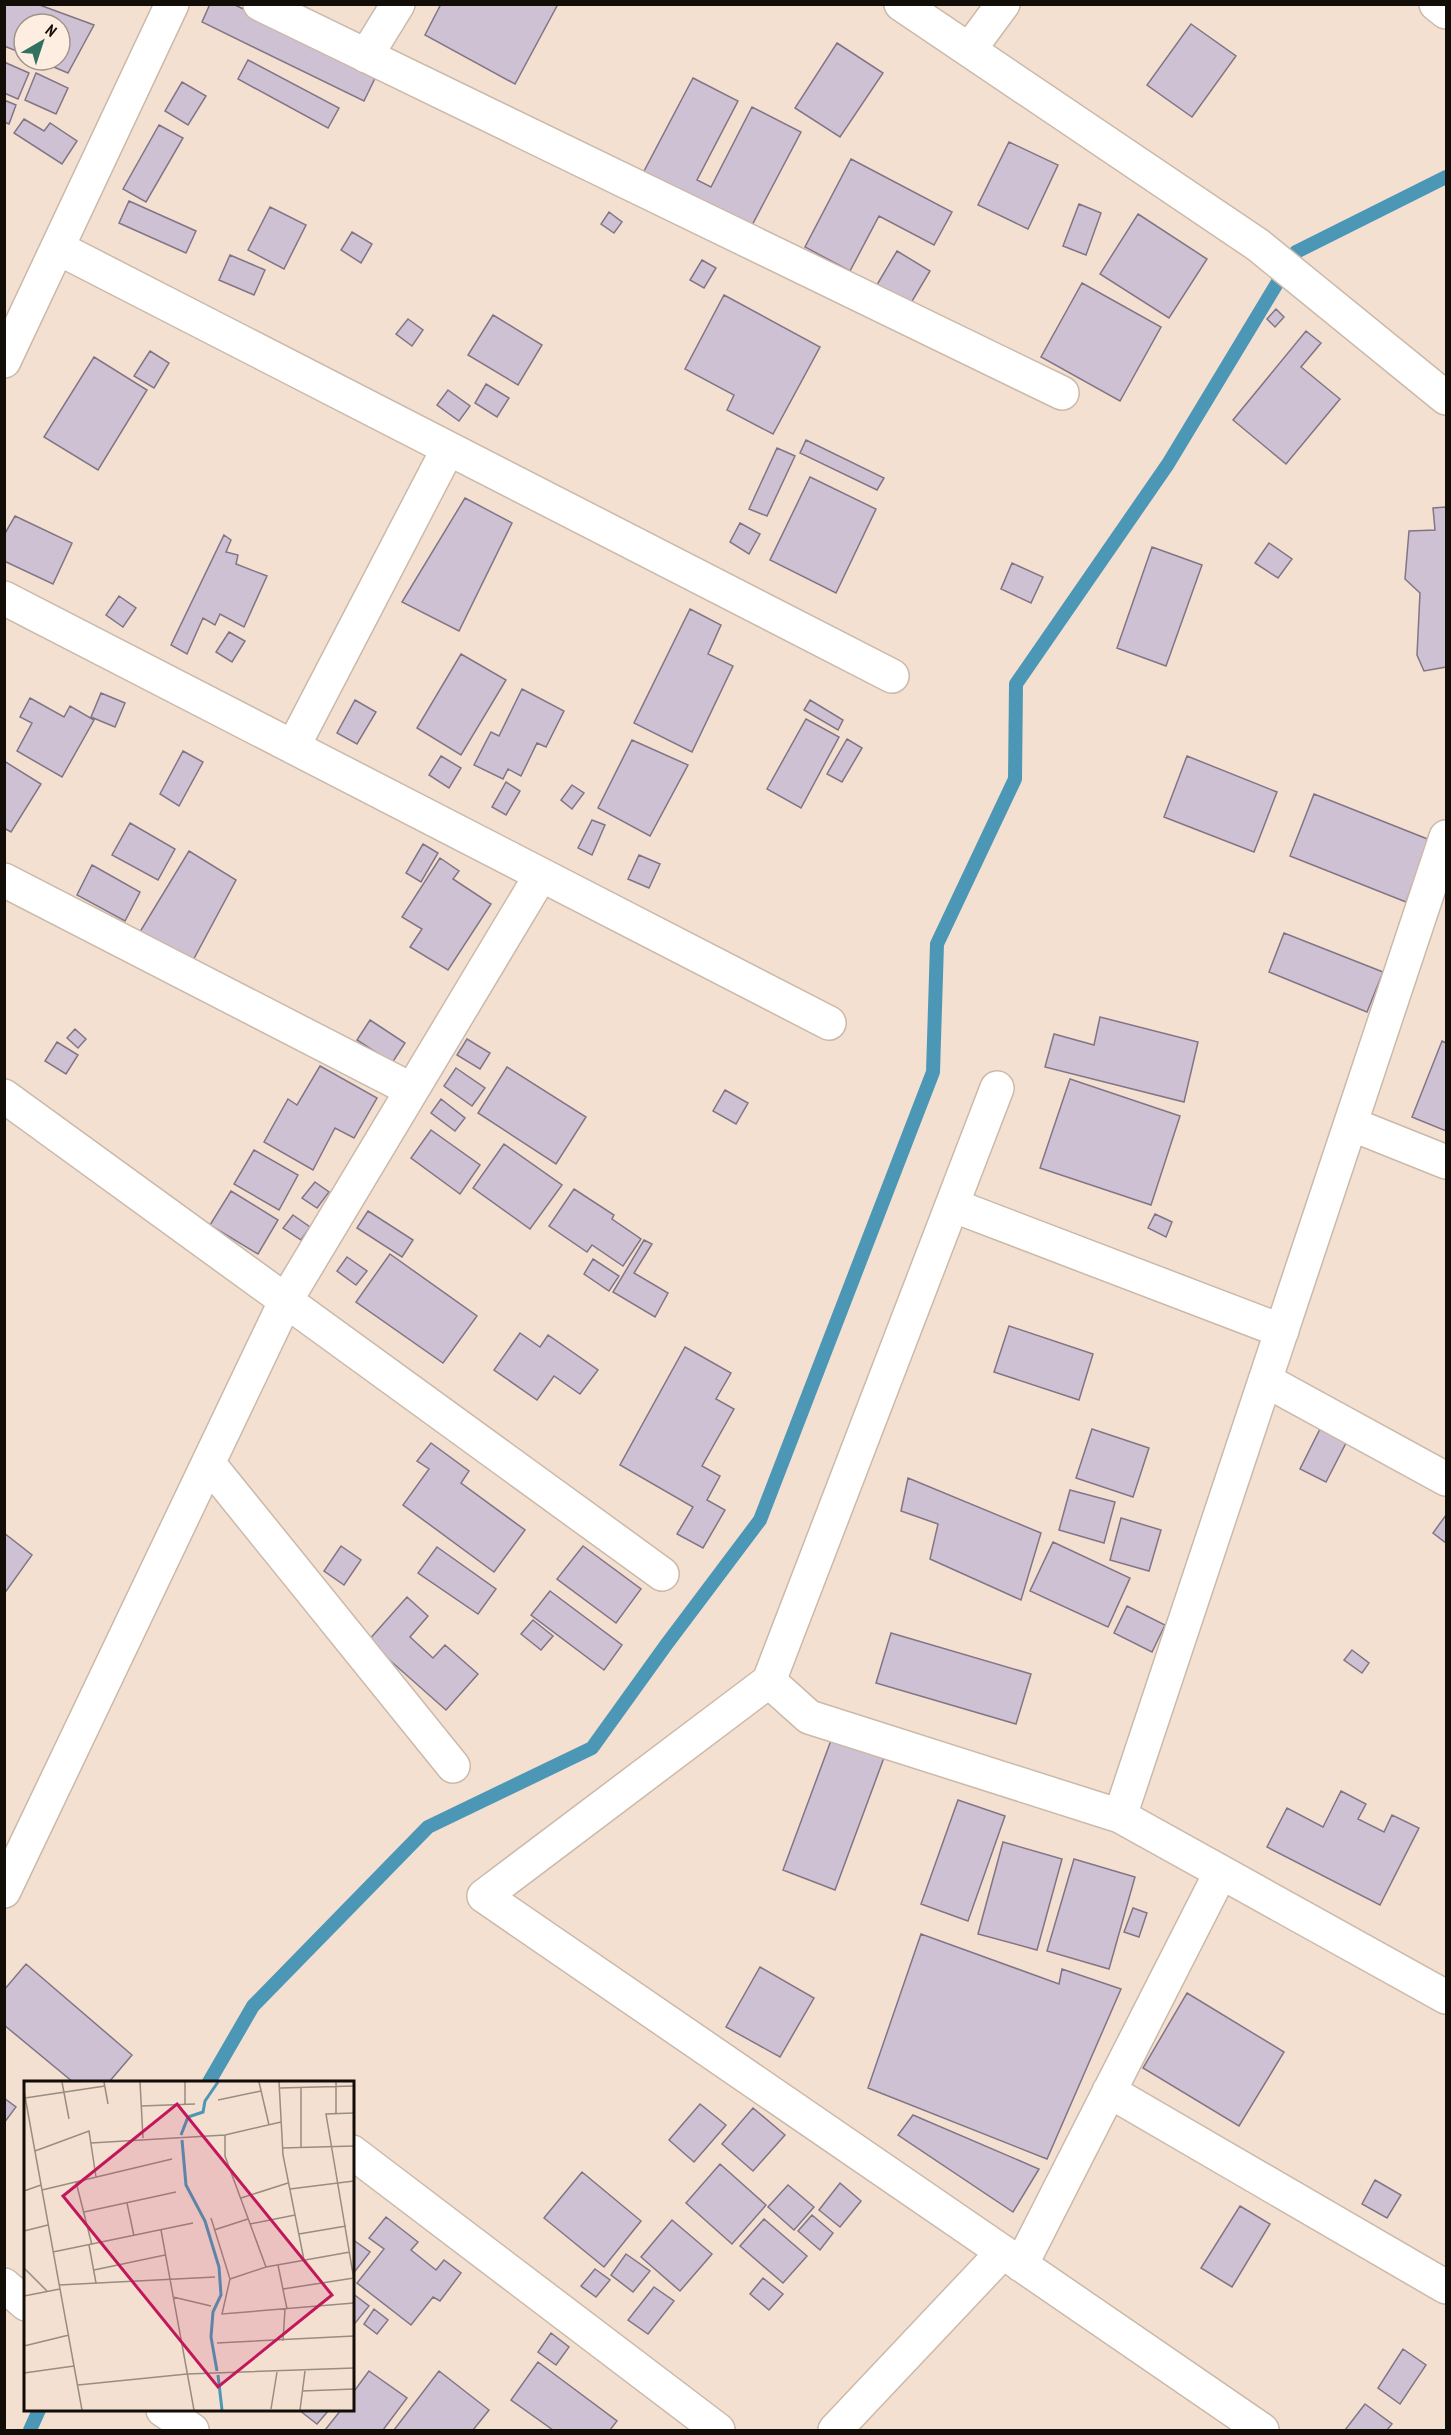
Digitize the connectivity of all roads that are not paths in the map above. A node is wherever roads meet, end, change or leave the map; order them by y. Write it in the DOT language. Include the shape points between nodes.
graph roads {
  1 [pos="172,4"];
  2 [pos="260,4"];
  3 [pos="398,4"];
  4 [pos="901,4"];
  5 [pos="1003,4"];
  6 [pos="1436,4"];
  7 [pos="1446,12"];
  8 [pos="969,51"];
  9 [pos="366,56"];
  10 [pos="58,248"];
  11 [pos="4,361"];
  12 [pos="1062,393"];
  13 [pos="1446,398"];
  14 [pos="448,448"];
  15 [pos="4,598"];
  16 [pos="892,676"];
  17 [pos="293,747"];
  18 [pos="1446,837"];
  19 [pos="541,874"];
  20 [pos="4,880"];
  21 [pos="829,1023"];
  22 [pos="998,1088"];
  23 [pos="412,1090"];
  24 [pos="4,1095"];
  25 [pos="1351,1124"];
  26 [pos="1446,1162"];
  27 [pos="952,1205"];
  28 [pos="286,1300"];
  29 [pos="1282,1331"];
  30 [pos="1265,1380"];
  31 [pos="209,1464"];
  32 [pos="1446,1479"];
  33 [pos="662,1575"];
  34 [pos="769,1681"];
  35 [pos="453,1766"];
  36 [pos="1120,1816"];
  37 [pos="1221,1872"];
  38 [pos="4,1891"];
  39 [pos="1446,1997"];
  40 [pos="1109,2091"];
  41 [pos="354,2154"];
  42 [pos="1012,2259"];
  43 [pos="4,2285"];
  44 [pos="1446,2287"];
  45 [pos="24,2302"];
  46 [pos="166,2411"];
  47 [pos="192,2430"];
  48 [pos="718,2430"];
  49 [pos="836,2430"];
  50 [pos="1262,2430"];
  1 -- 10 [label="street"];
  2 -- 9 [label="street"];
  3 -- 9 [label="street"];
  4 -- 8 [label="street"];
  5 -- 8 [label="street"];
  6 -- 7 [label="street"];
  8 -- 13 [label="street" via="1258,245"];
  9 -- 12 [label="street"];
  10 -- 11 [label="street"];
  10 -- 14 [label="street"];
  14 -- 16 [label="street"];
  14 -- 17 [label="street"];
  15 -- 17 [label="street"];
  17 -- 19 [label="street"];
  18 -- 25 [label="street"];
  19 -- 21 [label="street"];
  19 -- 23 [label="street"];
  20 -- 23 [label="street"];
  22 -- 27 [label="street"];
  23 -- 28 [label="street"];
  24 -- 28 [label="street"];
  25 -- 26 [label="street"];
  25 -- 29 [label="street"];
  27 -- 29 [label="street"];
  27 -- 34 [label="street"];
  28 -- 31 [label="street"];
  28 -- 33 [label="street"];
  29 -- 30 [label="street"];
  30 -- 32 [label="street"];
  30 -- 36 [label="street"];
  31 -- 35 [label="street"];
  31 -- 38 [label="street"];
  34 -- 36 [label="street" via="809,1717"];
  34 -- 42 [label="street" via="484,1896"];
  36 -- 37 [label="street"];
  37 -- 39 [label="street"];
  37 -- 40 [label="street"];
  40 -- 42 [label="street"];
  40 -- 44 [label="street"];
  41 -- 48 [label="street"];
  42 -- 49 [label="street"];
  42 -- 50 [label="street"];
  43 -- 45 [label="street"];
  46 -- 47 [label="street"];
}
